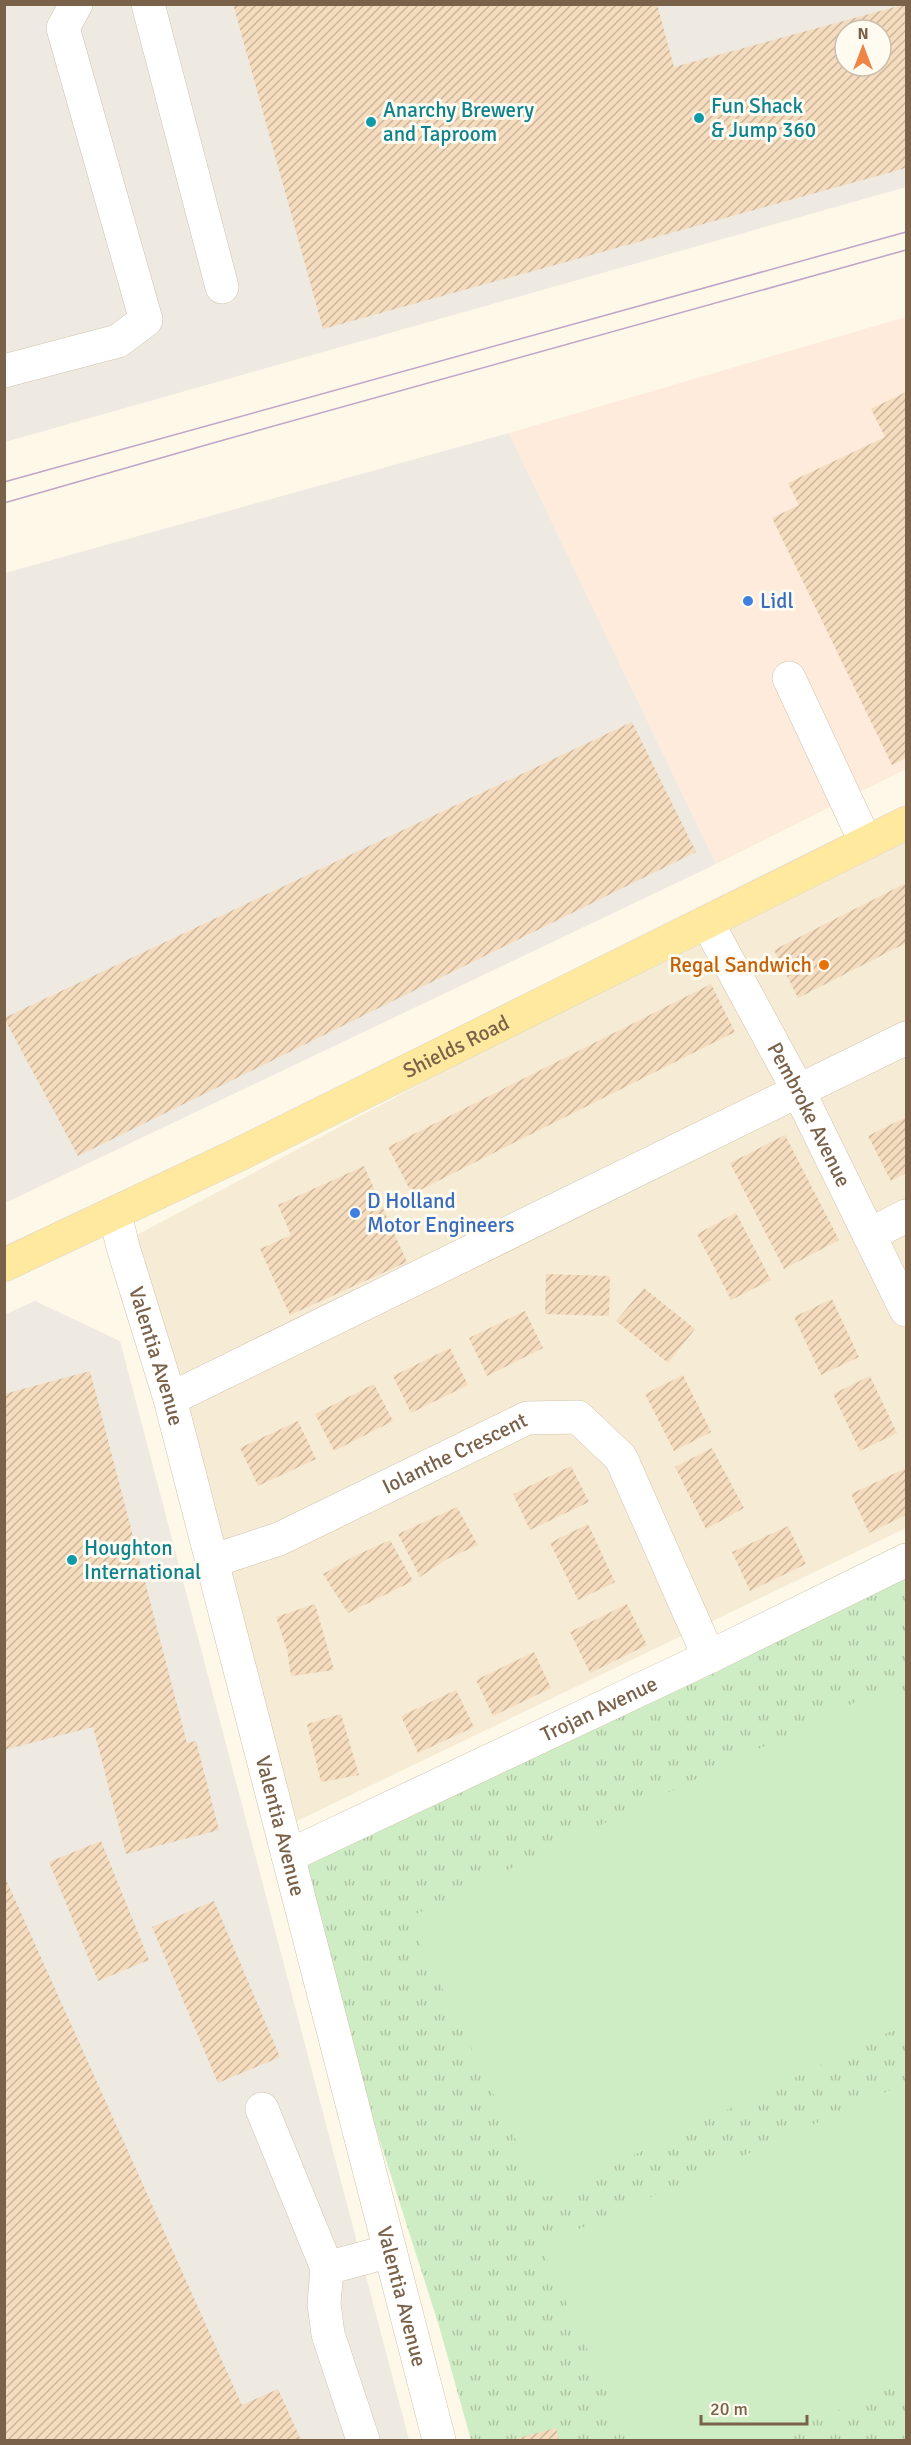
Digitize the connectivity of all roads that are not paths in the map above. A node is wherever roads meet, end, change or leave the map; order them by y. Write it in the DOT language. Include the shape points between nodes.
graph roads {
  1 [pos="76,4"];
  2 [pos="148,4"];
  3 [pos="222,287"];
  4 [pos="4,371"];
  5 [pos="789,678"];
  6 [pos="906,823"];
  7 [pos="866,843"];
  8 [pos="707,921"];
  9 [pos="906,1038"];
  10 [pos="799,1092"];
  11 [pos="115,1214"];
  12 [pos="906,1216"];
  13 [pos="869,1235"];
  14 [pos="4,1265"];
  15 [pos="906,1310"];
  16 [pos="170,1399"];
  17 [pos="906,1560"];
  18 [pos="212,1561"];
  19 [pos="709,1657"];
  20 [pos="288,1856"];
  21 [pos="262,2109"];
  22 [pos="390,2251"];
  23 [pos="327,2268"];
  24 [pos="363,2440"];
  25 [pos="439,2440"];
  1 -- 4 [label="street" via="63,28 146,320 118,341"];
  2 -- 3 [label="street"];
  5 -- 7 [label="street"];
  6 -- 7 [label="main road, Shields Road"];
  7 -- 8 [label="main road, Shields Road"];
  8 -- 10 [label="street, Pembroke Avenue"];
  8 -- 11 [label="main road, Shields Road"];
  9 -- 10 [label="street"];
  10 -- 13 [label="street, Pembroke Avenue"];
  10 -- 16 [label="street"];
  11 -- 14 [label="main road, Shields Road"];
  11 -- 16 [label="street, Valentia Avenue"];
  12 -- 13 [label="street"];
  13 -- 15 [label="street, Pembroke Avenue"];
  16 -- 18 [label="street, Valentia Avenue"];
  17 -- 19 [label="street, Trojan Avenue"];
  18 -- 19 [label="street, Iolanthe Crescent" via="279,1539 527,1418 578,1417 621,1458"];
  18 -- 20 [label="street, Valentia Avenue"];
  19 -- 20 [label="street, Trojan Avenue"];
  20 -- 22 [label="street, Valentia Avenue"];
  21 -- 23 [label="street"];
  22 -- 23 [label="street"];
  22 -- 25 [label="street, Valentia Avenue"];
  23 -- 24 [label="street" via="324,2304 328,2334"];
}
